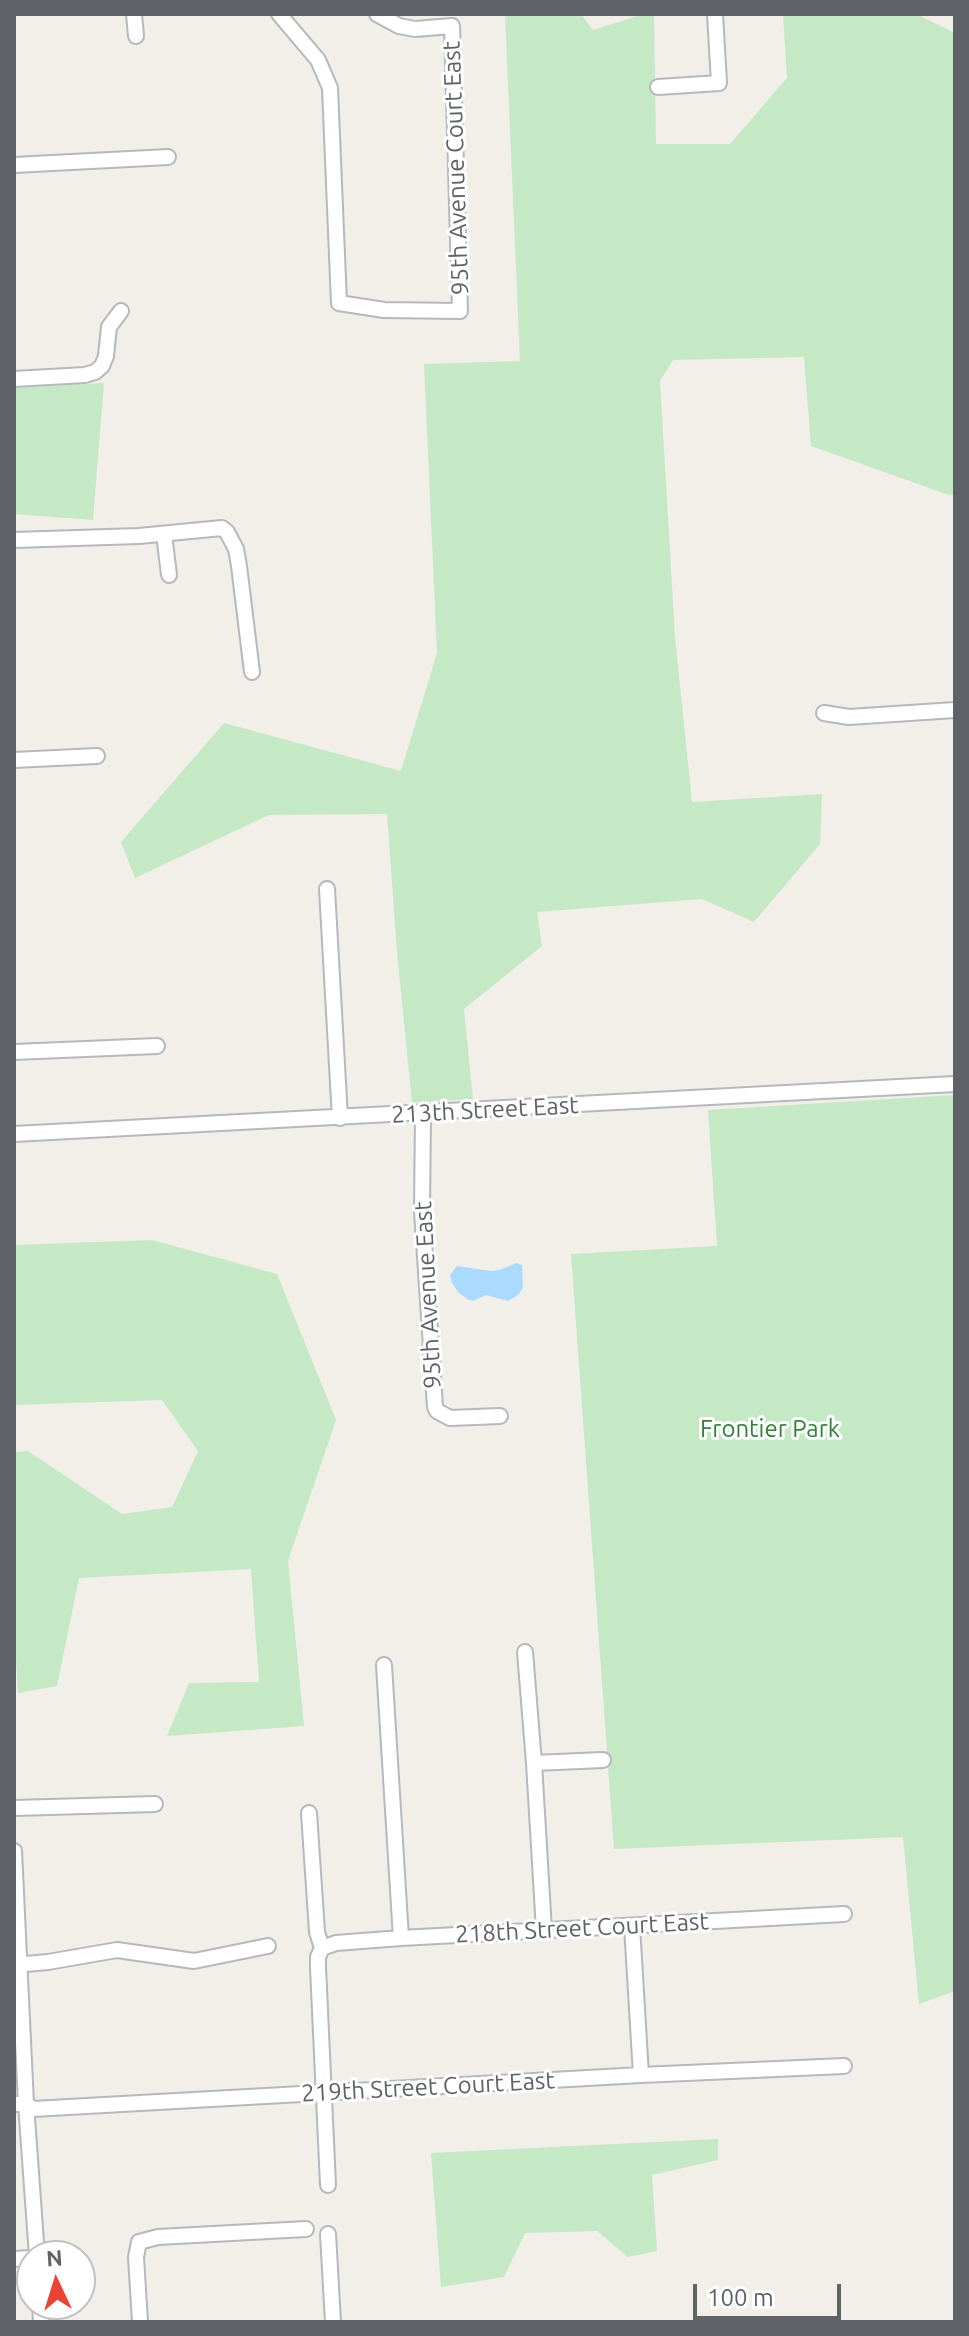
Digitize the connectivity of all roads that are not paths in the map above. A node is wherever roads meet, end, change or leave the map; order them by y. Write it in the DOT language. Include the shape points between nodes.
graph roads {
  1 [pos="134,14"];
  2 [pos="279,14"];
  3 [pos="377,14"];
  4 [pos="715,14"];
  5 [pos="136,36"];
  6 [pos="658,87"];
  7 [pos="168,157"];
  8 [pos="14,165"];
  9 [pos="121,311"];
  10 [pos="14,379"];
  11 [pos="164,534"];
  12 [pos="14,540"];
  13 [pos="169,575"];
  14 [pos="252,672"];
  15 [pos="955,710"];
  16 [pos="824,713"];
  17 [pos="97,756"];
  18 [pos="14,760"];
  19 [pos="327,889"];
  20 [pos="157,1046"];
  21 [pos="14,1052"];
  22 [pos="955,1084"];
  23 [pos="423,1114"];
  24 [pos="340,1118"];
  25 [pos="14,1134"];
  26 [pos="500,1416"];
  27 [pos="525,1652"];
  28 [pos="384,1665"];
  29 [pos="603,1760"];
  30 [pos="534,1763"];
  31 [pos="155,1804"];
  32 [pos="14,1808"];
  33 [pos="309,1813"];
  34 [pos="14,1851"];
  35 [pos="844,1914"];
  36 [pos="632,1926"];
  37 [pos="544,1930"];
  38 [pos="401,1938"];
  39 [pos="268,1946"];
  40 [pos="322,1948"];
  41 [pos="18,1964"];
  42 [pos="844,2066"];
  43 [pos="641,2075"];
  44 [pos="323,2093"];
  45 [pos="20,2104"];
  46 [pos="328,2185"];
  47 [pos="306,2229"];
  48 [pos="328,2234"];
  49 [pos="32,2240"];
  50 [pos="140,2322"];
  51 [pos="333,2322"];
  1 -- 5 [label="street"];
  2 -- 3 [label="street, 95th Avenue Court East" via="318,60 330,88 339,303 384,310 460,311 452,26 415,29"];
  4 -- 6 [label="street" via="719,83"];
  7 -- 8 [label="street"];
  9 -- 10 [label="street" via="109,327 106,356 95,372"];
  11 -- 12 [label="street"];
  11 -- 13 [label="street"];
  11 -- 14 [label="street" via="222,528 227,532 236,549"];
  15 -- 16 [label="street" via="849,717"];
  17 -- 18 [label="street"];
  19 -- 24 [label="street"];
  20 -- 21 [label="street"];
  22 -- 23 [label="street, 213th Street East"];
  23 -- 24 [label="street, 213th Street East"];
  23 -- 26 [label="street, 95th Avenue East" via="422,1211 435,1407 450,1418"];
  24 -- 25 [label="street, 213th Street East"];
  27 -- 30 [label="street"];
  28 -- 38 [label="street"];
  29 -- 30 [label="street"];
  30 -- 37 [label="street"];
  31 -- 32 [label="street"];
  33 -- 40 [label="street"];
  34 -- 41 [label="street"];
  35 -- 36 [label="street, 218th Street Court East"];
  36 -- 37 [label="street, 218th Street Court East"];
  36 -- 43 [label="street"];
  37 -- 38 [label="street, 218th Street Court East"];
  38 -- 40 [label="street, 218th Street Court East"];
  39 -- 41 [label="street" via="194,1961 117,1950"];
  40 -- 44 [label="street" via="318,1967"];
  41 -- 45 [label="street"];
  42 -- 43 [label="street, 219th Street Court East"];
  43 -- 44 [label="street, 219th Street Court East"];
  44 -- 45 [label="street, 219th Street Court East" via="33,2109"];
  44 -- 46 [label="street"];
  45 -- 49 [label="street"];
  47 -- 50 [label="street" via="139,2242"];
  48 -- 51 [label="street"];
}
